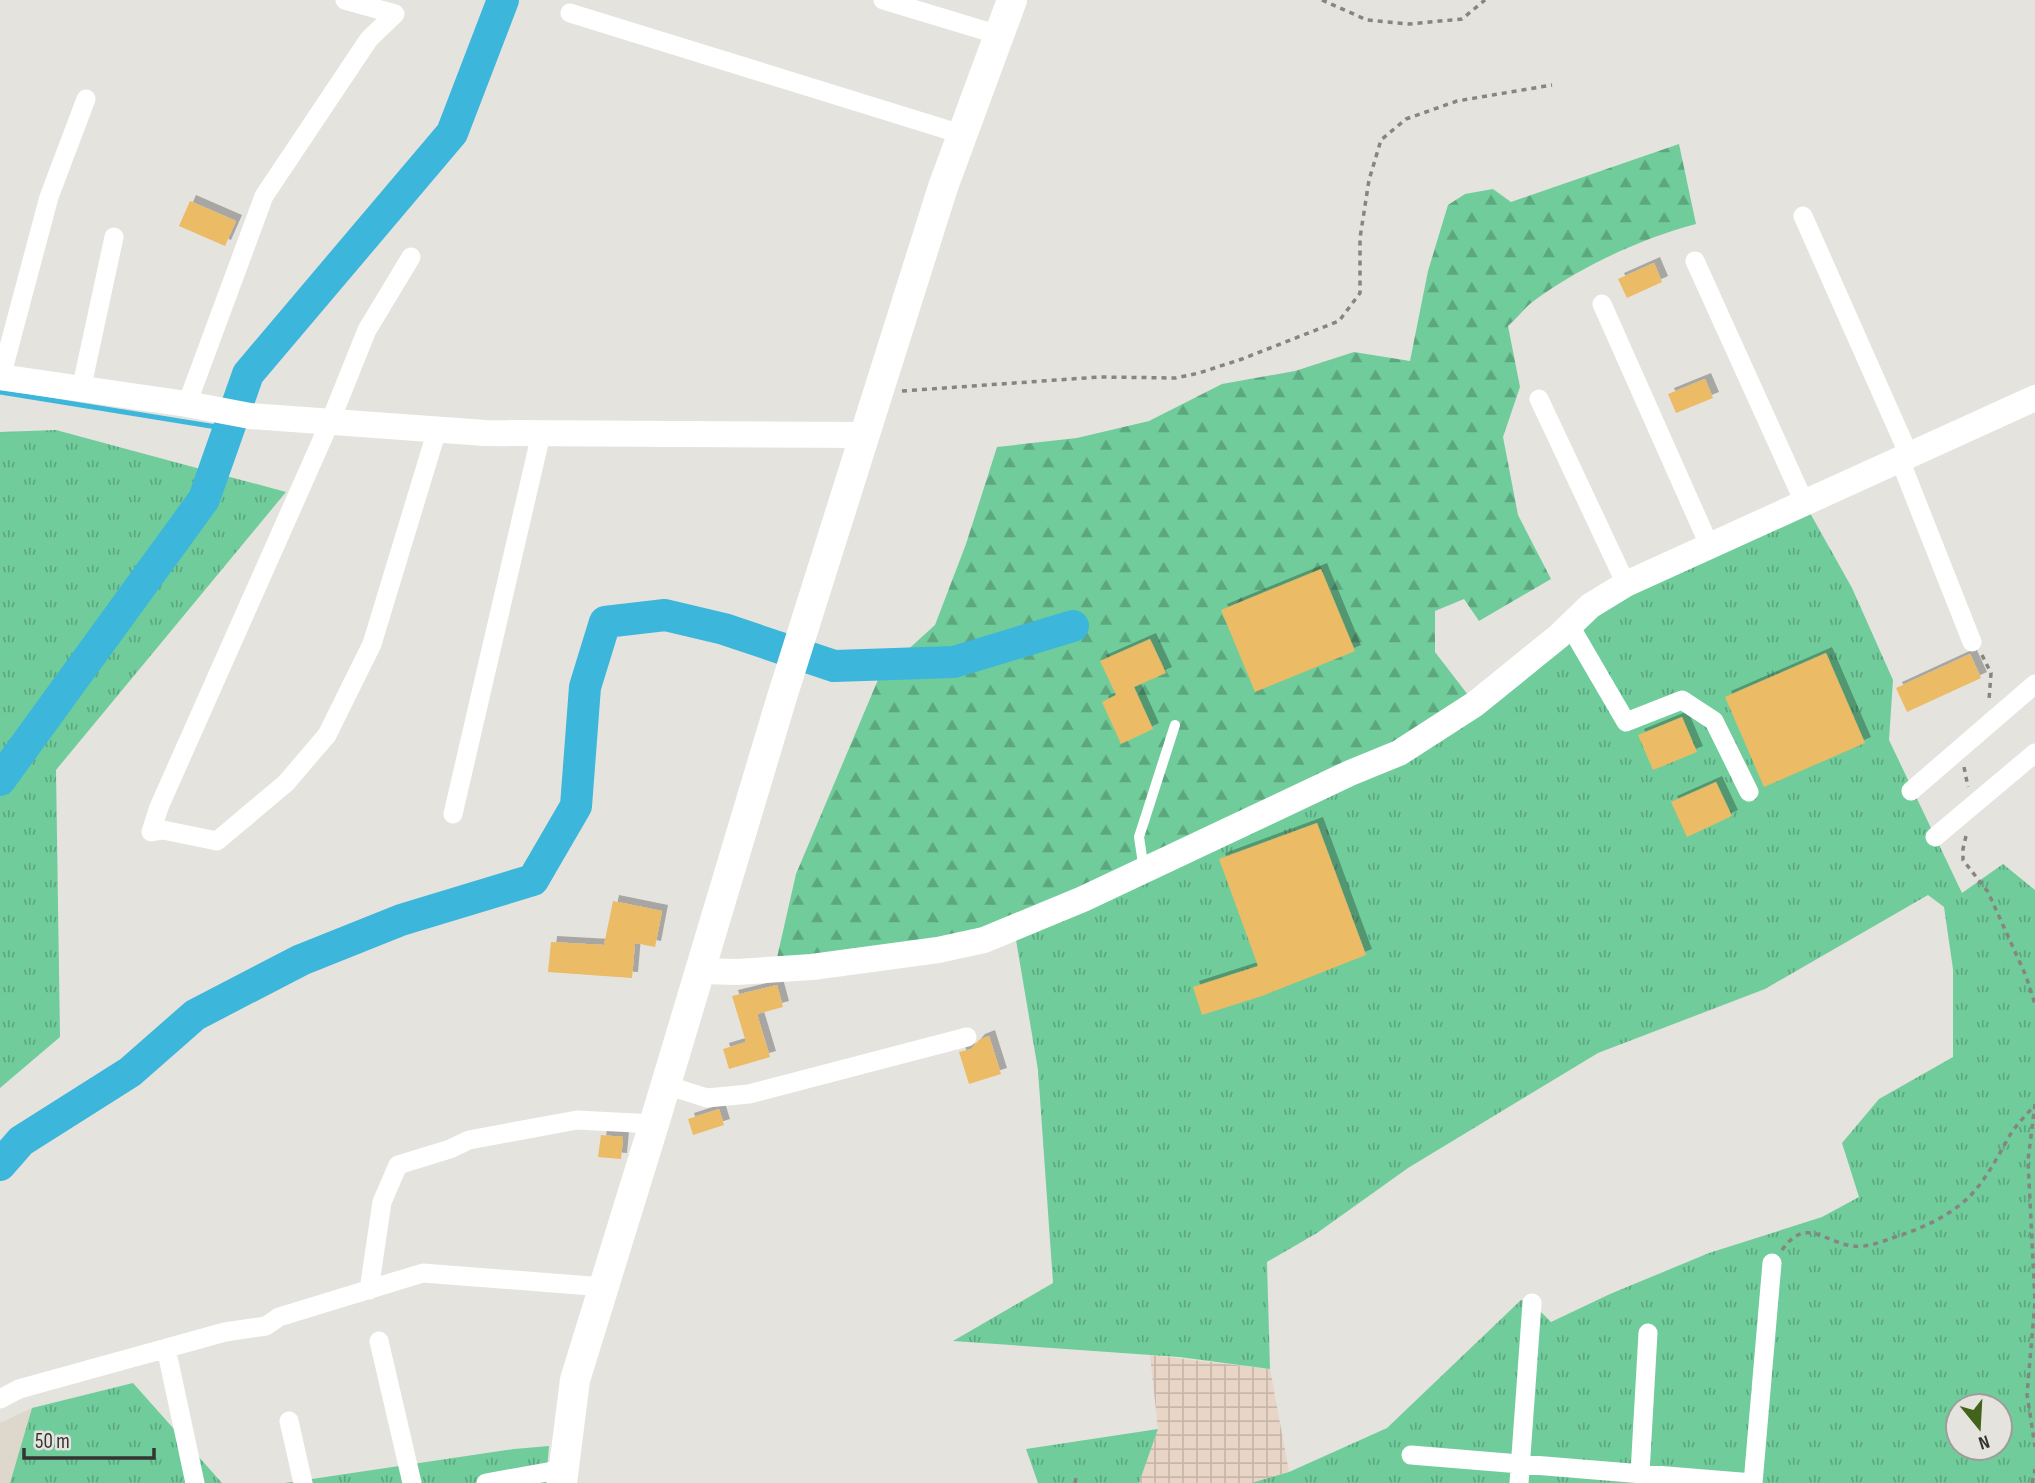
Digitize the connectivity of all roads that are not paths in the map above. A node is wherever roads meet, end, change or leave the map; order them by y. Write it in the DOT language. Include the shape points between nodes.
graph roads {
  1 [pos="345,0"];
  2 [pos="883,0"];
  3 [pos="1012,0"];
  4 [pos="570,13"];
  5 [pos="999,35"];
  6 [pos="86,99"];
  7 [pos="961,134"];
  8 [pos="1803,216"];
  9 [pos="114,237"];
  10 [pos="411,257"];
  11 [pos="1695,261"];
  12 [pos="1602,304"];
  13 [pos="1,377"];
  14 [pos="81,390"];
  15 [pos="2035,398"];
  16 [pos="1539,399"];
  17 [pos="199,407"];
  18 [pos="330,422"];
  19 [pos="437,430"];
  20 [pos="541,434"];
  21 [pos="865,435"];
  22 [pos="1905,458"];
  23 [pos="1805,504"];
  24 [pos="1710,547"];
  25 [pos="1626,584"];
  26 [pos="1570,626"];
  27 [pos="1972,642"];
  28 [pos="2035,684"];
  29 [pos="1175,725"];
  30 [pos="2035,753"];
  31 [pos="1910,791"];
  32 [pos="1749,792"];
  33 [pos="453,814"];
  34 [pos="1935,837"];
  35 [pos="1144,870"];
  36 [pos="701,971"];
  37 [pos="967,1037"];
  38 [pos="666,1085"];
  39 [pos="654,1124"];
  40 [pos="1772,1264"];
  41 [pos="604,1287"];
  42 [pos="369,1290"];
  43 [pos="1532,1303"];
  44 [pos="1648,1333"];
  45 [pos="379,1341"];
  46 [pos="166,1348"];
  47 [pos="0,1399"];
  48 [pos="289,1421"];
  49 [pos="1411,1455"];
  50 [pos="1521,1462"];
  51 [pos="1640,1473"];
  52 [pos="563,1476"];
  53 [pos="195,1483"];
  54 [pos="303,1483"];
  55 [pos="412,1483"];
  56 [pos="486,1483"];
  57 [pos="1519,1483"];
  1 -- 17 [label="street" via="395,14 369,38 264,196"];
  2 -- 5 [label="street"];
  3 -- 5 [label="main road"];
  4 -- 7 [label="street"];
  5 -- 7 [label="main road"];
  6 -- 13 [label="street" via="49,197"];
  7 -- 21 [label="main road"];
  8 -- 22 [label="street"];
  9 -- 14 [label="street"];
  10 -- 18 [label="street" via="367,330"];
  11 -- 23 [label="street"];
  12 -- 24 [label="street"];
  13 -- 14 [label="street"];
  14 -- 17 [label="street"];
  15 -- 22 [label="street"];
  16 -- 25 [label="street"];
  17 -- 18 [label="street"];
  18 -- 19 [label="street"];
  18 -- 19 [label="street" via="151,832 163,830 217,841 286,783 327,734 372,644"];
  19 -- 20 [label="street"];
  20 -- 21 [label="street"];
  20 -- 33 [label="street"];
  21 -- 36 [label="main road"];
  22 -- 23 [label="street"];
  22 -- 27 [label="street"];
  23 -- 24 [label="street"];
  24 -- 25 [label="street"];
  25 -- 26 [label="street"];
  26 -- 32 [label="street" via="1626,722 1682,700 1714,721"];
  26 -- 35 [label="street" via="1475,704 1399,753"];
  28 -- 31 [label="street"];
  29 -- 35 [label="lane" via="1139,837"];
  30 -- 34 [label="street"];
  35 -- 36 [label="street" via="984,940 949,948 813,967"];
  36 -- 38 [label="main road"];
  37 -- 38 [label="street" via="749,1094 708,1098"];
  38 -- 39 [label="main road"];
  39 -- 41 [label="main road"];
  39 -- 42 [label="street" via="577,1120 469,1140 398,1165 382,1202"];
  40 -- 51 [label="street" via="1752,1483"];
  41 -- 42 [label="street" via="423,1273"];
  41 -- 52 [label="main road" via="575,1380"];
  42 -- 46 [label="street" via="279,1317 266,1326"];
  43 -- 50 [label="street"];
  44 -- 51 [label="street"];
  45 -- 55 [label="street"];
  46 -- 47 [label="street" via="19,1389"];
  46 -- 53 [label="street"];
  48 -- 54 [label="street"];
  49 -- 50 [label="street"];
  50 -- 51 [label="street"];
  50 -- 57 [label="street"];
  52 -- 56 [label="street"];
}
